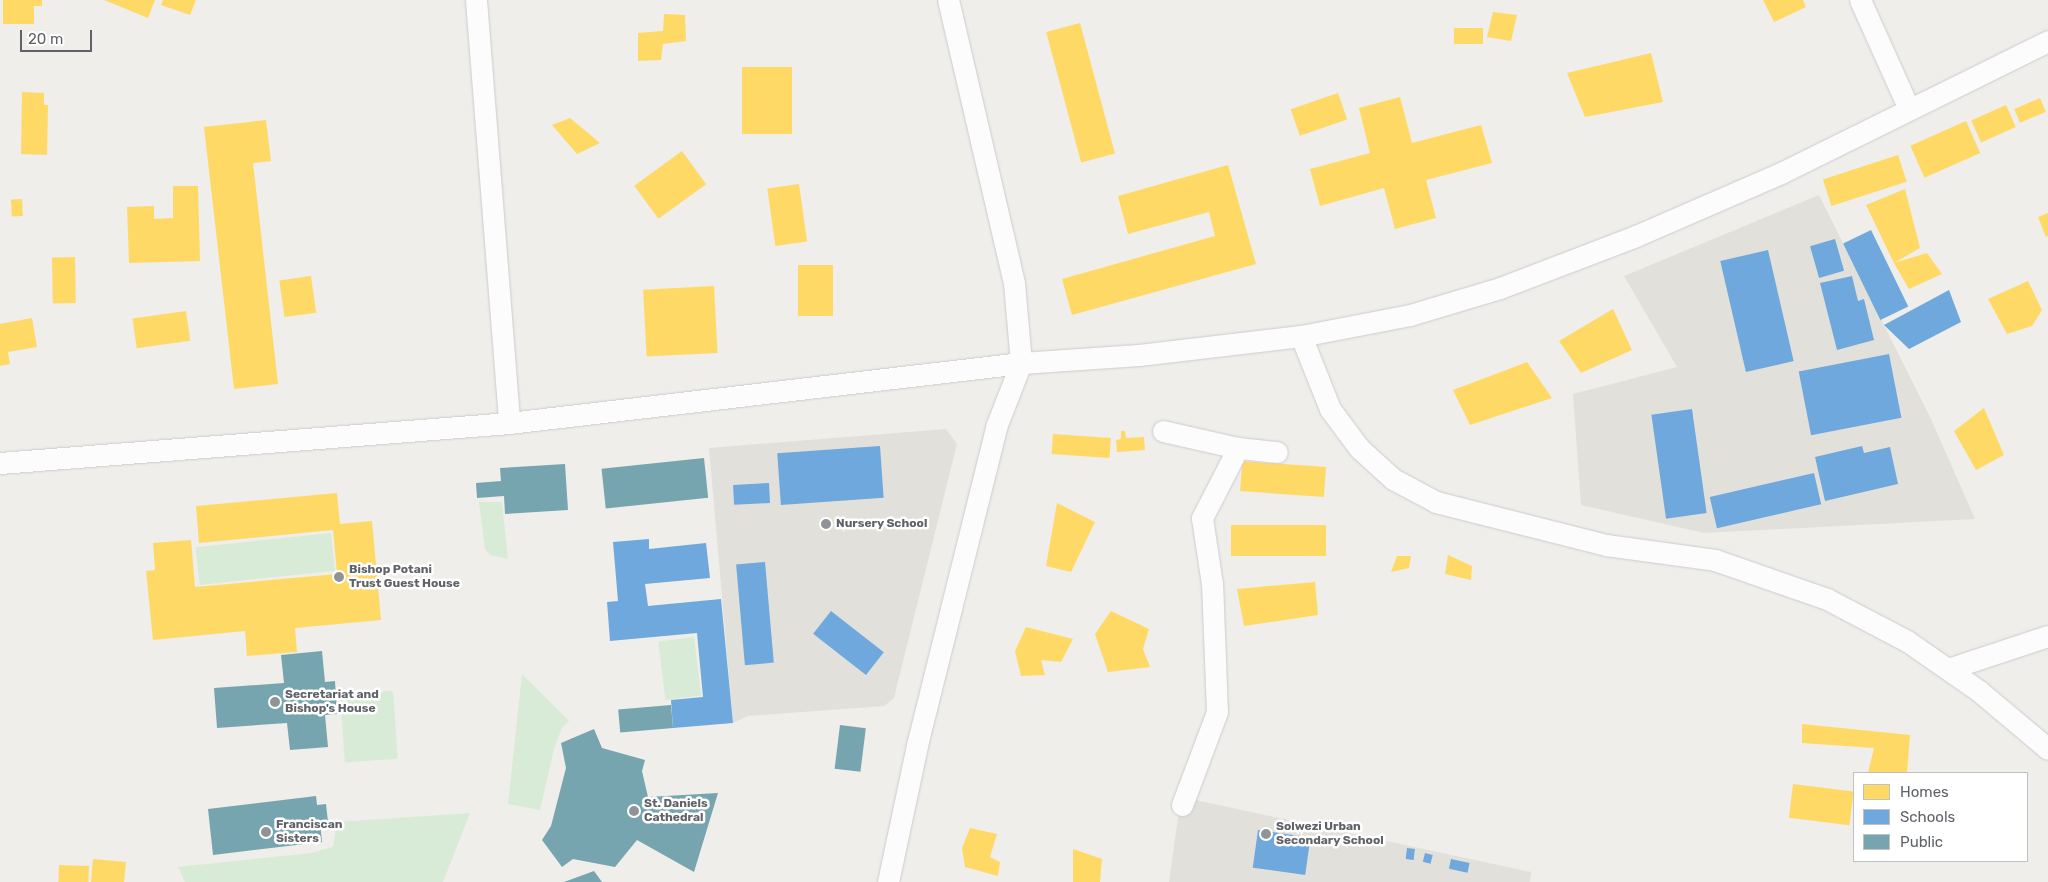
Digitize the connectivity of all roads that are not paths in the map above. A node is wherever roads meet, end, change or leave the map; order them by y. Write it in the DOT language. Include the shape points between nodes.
graph roads {
  1 [pos="476,0"];
  2 [pos="948,0"];
  3 [pos="1860,0"];
  4 [pos="2048,42"];
  5 [pos="1908,108"];
  6 [pos="1301,336"];
  7 [pos="1021,363"];
  8 [pos="510,423"];
  9 [pos="1163,431"];
  10 [pos="1238,448"];
  11 [pos="1276,452"];
  12 [pos="0,463"];
  13 [pos="2048,636"];
  14 [pos="1948,669"];
  15 [pos="2048,749"];
  16 [pos="1182,805"];
  17 [pos="888,882"];
  1 -- 8 [label="street"];
  2 -- 7 [label="street" via="1014,283"];
  3 -- 5 [label="street"];
  4 -- 5 [label="street"];
  5 -- 6 [label="street" via="1772,177 1636,236 1500,288 1410,315"];
  6 -- 7 [label="street" via="1139,355"];
  6 -- 14 [label="street" via="1330,409 1359,448 1393,479 1436,502 1606,545 1715,560 1827,599 1907,641"];
  7 -- 8 [label="street"];
  7 -- 17 [label="street" via="996,427 917,745"];
  8 -- 12 [label="street"];
  9 -- 10 [label="street"];
  10 -- 11 [label="street"];
  10 -- 16 [label="street" via="1202,518 1212,584 1217,712"];
  13 -- 14 [label="street"];
  14 -- 15 [label="street"];
}
